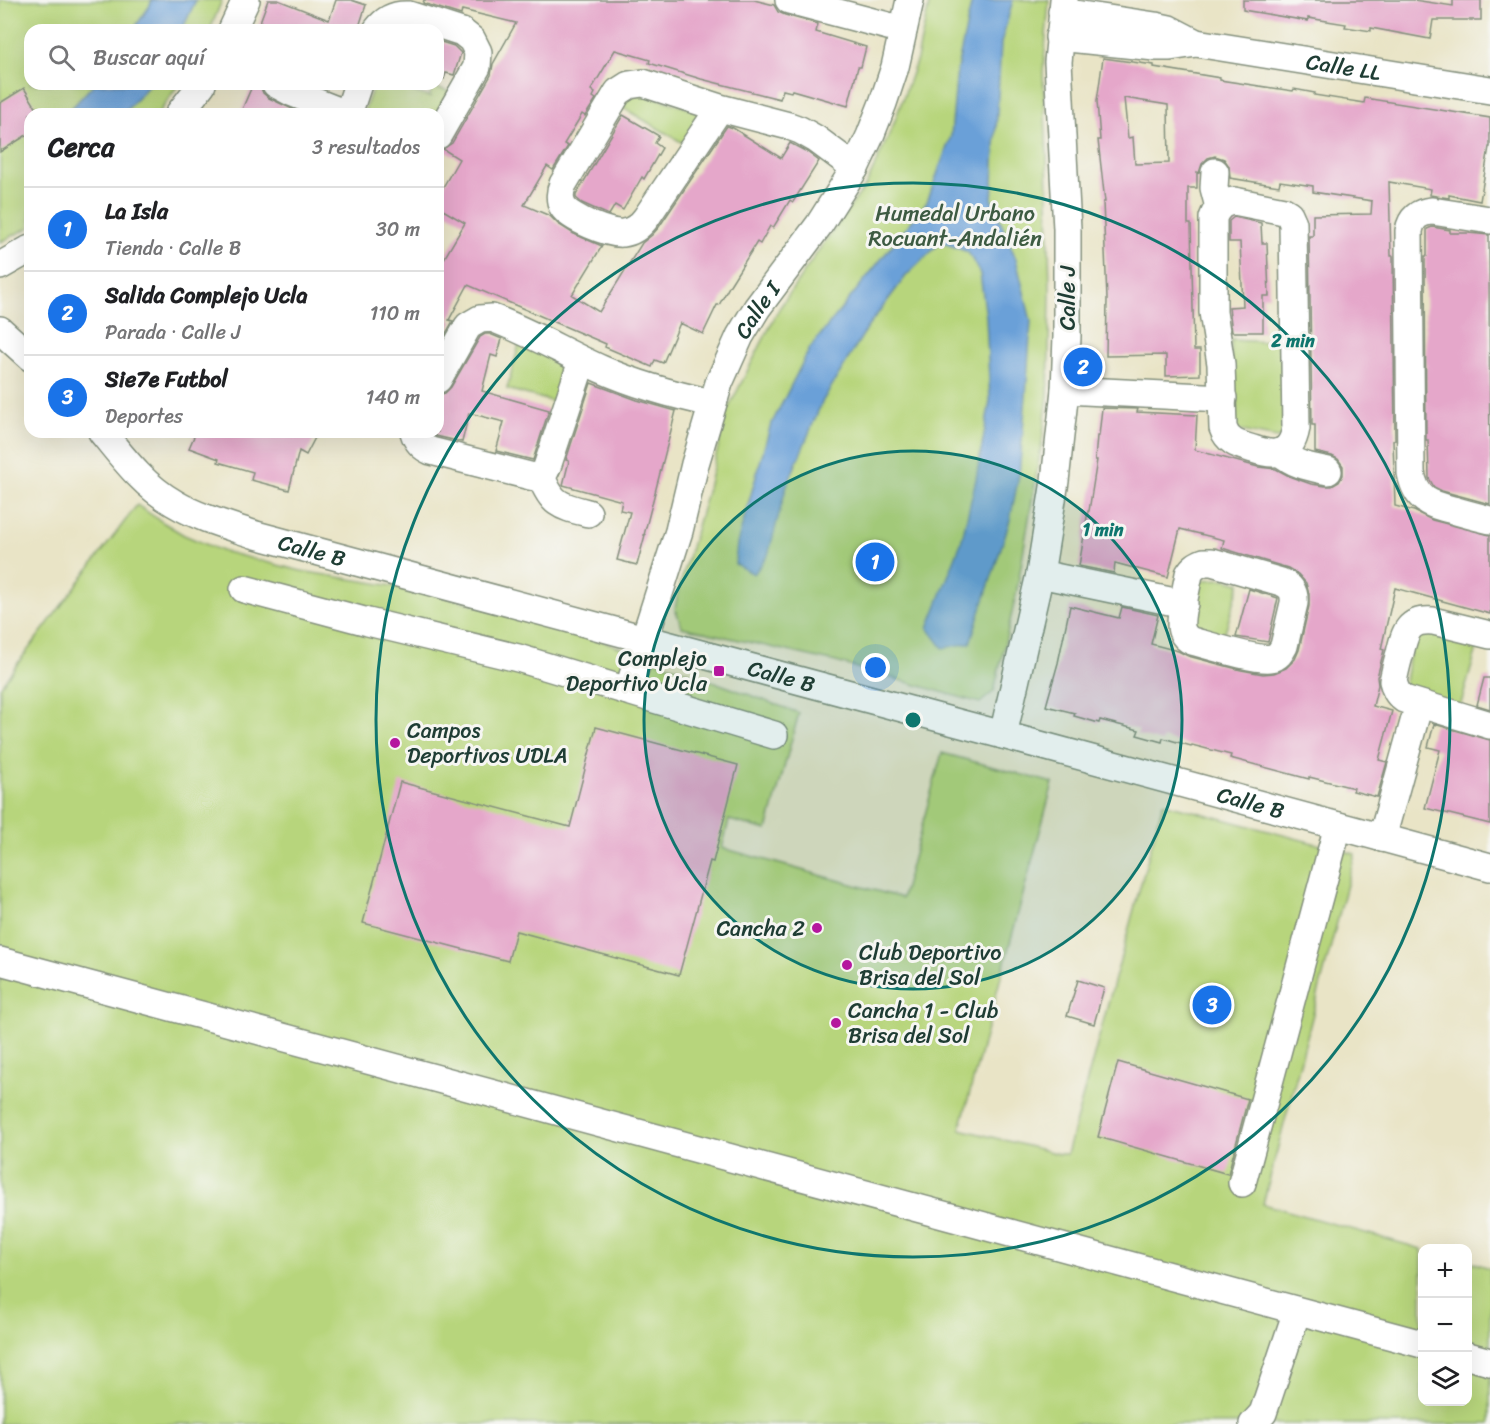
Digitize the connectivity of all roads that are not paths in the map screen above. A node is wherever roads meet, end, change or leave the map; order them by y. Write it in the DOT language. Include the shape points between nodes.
graph roads {
  1 [pos="246,0"];
  2 [pos="789,0"];
  3 [pos="910,0"];
  4 [pos="1062,16"];
  5 [pos="235,24"];
  6 [pos="382,24"];
  7 [pos="437,24"];
  8 [pos="444,26"];
  9 [pos="903,30"];
  10 [pos="197,90"];
  11 [pos="289,90"];
  12 [pos="356,90"];
  13 [pos="1490,90"];
  14 [pos="184,108"];
  15 [pos="329,108"];
  16 [pos="349,108"];
  17 [pos="720,108"];
  18 [pos="444,125"];
  19 [pos="855,168"];
  20 [pos="1215,172"];
  21 [pos="1219,207"];
  22 [pos="1490,220"];
  23 [pos="24,253"];
  24 [pos="0,267"];
  25 [pos="0,330"];
  26 [pos="24,352"];
  27 [pos="582,361"];
  28 [pos="444,368"];
  29 [pos="1065,390"];
  30 [pos="1223,398"];
  31 [pos="712,403"];
  32 [pos="107,438"];
  33 [pos="416,438"];
  34 [pos="1280,452"];
  35 [pos="1328,471"];
  36 [pos="541,476"];
  37 [pos="588,513"];
  38 [pos="1490,520"];
  39 [pos="1040,574"];
  40 [pos="244,590"];
  41 [pos="1184,604"];
  42 [pos="1490,635"];
  43 [pos="645,640"];
  44 [pos="628,691"];
  45 [pos="1419,704"];
  46 [pos="1490,725"];
  47 [pos="774,735"];
  48 [pos="1003,735"];
  49 [pos="1338,826"];
  50 [pos="1382,838"];
  51 [pos="1490,867"];
  52 [pos="0,961"];
  53 [pos="1242,1183"];
  54 [pos="1297,1311"];
  55 [pos="1418,1343"];
  56 [pos="1472,1357"];
  57 [pos="1490,1362"];
  58 [pos="1253,1424"];
  1 -- 5 [label="street"];
  2 -- 9 [label="street"];
  3 -- 9 [label="street, Calle I"];
  4 -- 13 [label="street, Calle LL" via="1155,47 1196,42"];
  4 -- 29 [label="street, Calle J" via="1058,62 1068,282"];
  6 -- 7 [label="street" via="387,19 409,15"];
  8 -- 18 [label="street" via="467,35 478,52 477,67"];
  9 -- 19 [label="street, Calle I" via="884,103"];
  10 -- 14 [label="street"];
  11 -- 15 [label="street"];
  12 -- 16 [label="street"];
  17 -- 17 [label="street" via="643,83 623,88 562,184 563,207 572,216 608,232 636,228"];
  17 -- 19 [label="street" via="800,130"];
  19 -- 31 [label="street, Calle I" via="819,225 757,308 729,359"];
  20 -- 21 [label="street"];
  21 -- 30 [label="street" via="1213,218 1212,295"];
  21 -- 34 [label="street" via="1234,201 1278,209 1289,214 1293,223 1296,428 1288,447"];
  22 -- 38 [label="street" via="1424,212 1413,219 1409,231 1413,484 1430,504"];
  23 -- 24 [label="street"];
  25 -- 26 [label="street"];
  27 -- 28 [label="street" via="498,320 486,318 468,326"];
  27 -- 31 [label="street" via="629,381"];
  27 -- 36 [label="street"];
  29 -- 30 [label="street"];
  29 -- 39 [label="street, Calle J"];
  30 -- 34 [label="street" via="1223,428 1229,440 1265,453"];
  31 -- 43 [label="street, Calle I" via="679,531"];
  32 -- 43 [label="street, Calle B" via="155,490 197,514 256,535"];
  33 -- 36 [label="street" via="431,451"];
  34 -- 35 [label="street" via="1300,465"];
  36 -- 37 [label="street" via="558,504"];
  39 -- 41 [label="street"];
  39 -- 48 [label="street, Calle J"];
  40 -- 44 [label="street" via="518,658"];
  41 -- 41 [label="street" via="1181,628 1186,638 1269,659 1276,657 1284,646 1295,596 1281,582 1204,562 1192,569"];
  42 -- 45 [label="street" via="1433,621 1409,628 1393,681 1398,694"];
  43 -- 44 [label="street, Calle I"];
  43 -- 48 [label="street, Calle B"];
  44 -- 47 [label="street"];
  45 -- 46 [label="street"];
  45 -- 50 [label="street"];
  48 -- 49 [label="street, Calle B"];
  49 -- 50 [label="street, Calle B"];
  49 -- 53 [label="street"];
  50 -- 51 [label="street, Calle B"];
  52 -- 54 [label="street"];
  54 -- 55 [label="street"];
  54 -- 58 [label="street" via="1263,1413"];
  56 -- 57 [label="street"];
}
